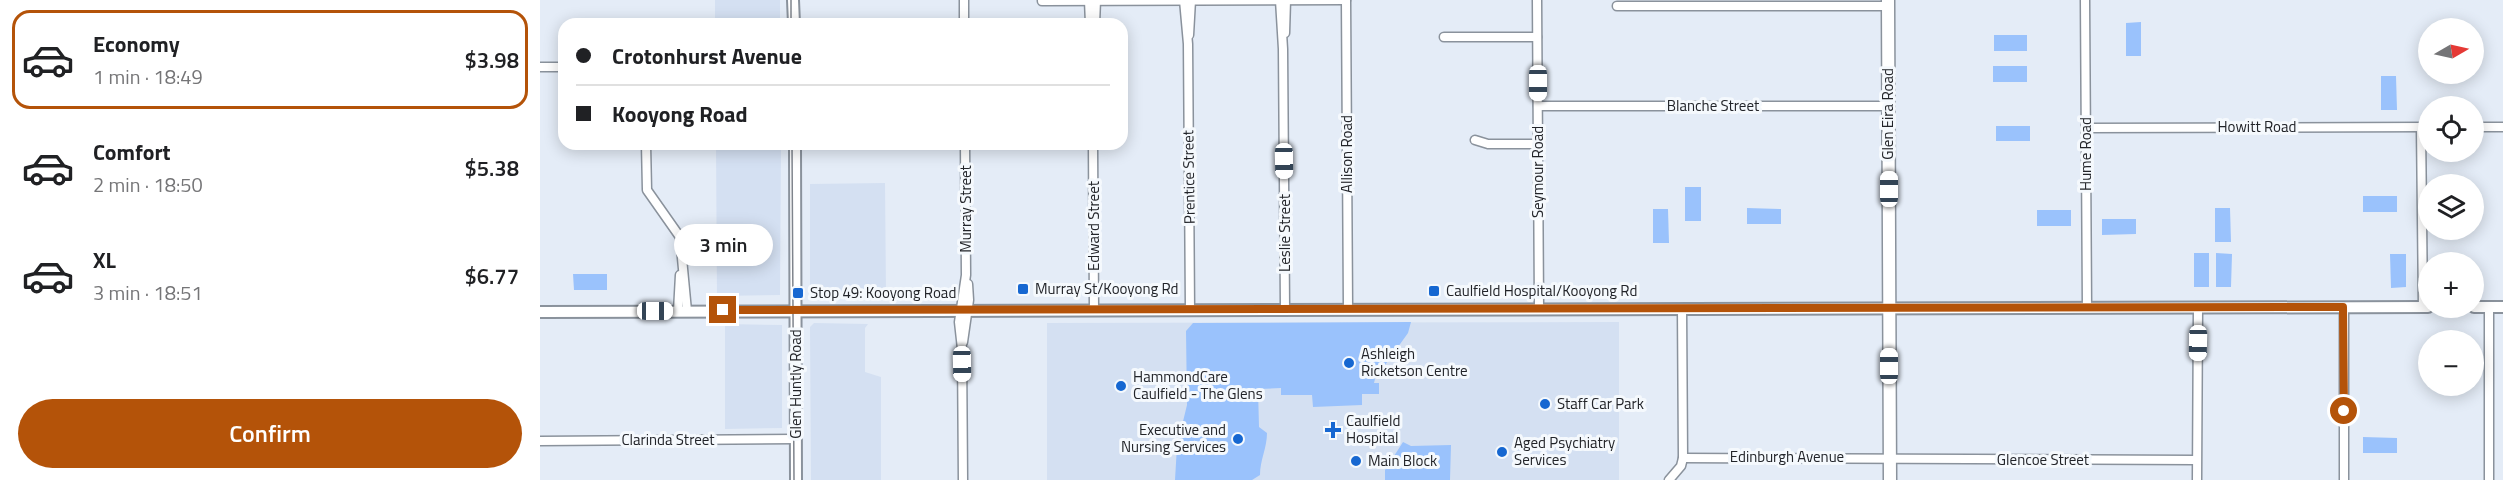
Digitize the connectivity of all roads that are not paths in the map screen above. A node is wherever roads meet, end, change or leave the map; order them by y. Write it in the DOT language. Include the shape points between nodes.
graph roads {
  1 [pos="793,0"];
  2 [pos="964,0"];
  3 [pos="1346,0"];
  4 [pos="1537,0"];
  5 [pos="2085,0"];
  6 [pos="1042,1"];
  7 [pos="1092,1"];
  8 [pos="1188,1"];
  9 [pos="1283,1"];
  10 [pos="1888,3"];
  11 [pos="1617,6"];
  12 [pos="794,18"];
  13 [pos="964,18"];
  14 [pos="1090,18"];
  15 [pos="1094,18"];
  16 [pos="1444,37"];
  17 [pos="1538,37"];
  18 [pos="540,67"];
  19 [pos="558,67"];
  20 [pos="1538,106"];
  21 [pos="1888,106"];
  22 [pos="2418,127"];
  23 [pos="2484,127"];
  24 [pos="2503,127"];
  25 [pos="2086,128"];
  26 [pos="1475,140"];
  27 [pos="1538,144"];
  28 [pos="646,150"];
  29 [pos="795,150"];
  30 [pos="965,150"];
  31 [pos="1093,150"];
  32 [pos="2425,162"];
  33 [pos="2426,252"];
  34 [pos="2343,307"];
  35 [pos="2418,307"];
  36 [pos="2484,307"];
  37 [pos="2489,307"];
  38 [pos="2503,307"];
  39 [pos="1285,308"];
  40 [pos="1348,308"];
  41 [pos="1539,308"];
  42 [pos="1682,308"];
  43 [pos="1889,308"];
  44 [pos="2087,308"];
  45 [pos="2198,308"];
  46 [pos="964,309"];
  47 [pos="1094,309"];
  48 [pos="796,310"];
  49 [pos="1190,310"];
  50 [pos="683,311"];
  51 [pos="540,312"];
  52 [pos="796,439"];
  53 [pos="540,441"];
  54 [pos="1683,458"];
  55 [pos="1890,459"];
  56 [pos="2196,460"];
  57 [pos="796,480"];
  58 [pos="963,480"];
  59 [pos="1669,480"];
  60 [pos="1890,480"];
  61 [pos="2196,480"];
  62 [pos="2344,480"];
  63 [pos="2489,480"];
  1 -- 12 [label="street"];
  2 -- 13 [label="street"];
  3 -- 9 [label="street"];
  3 -- 40 [label="street, Allison Road"];
  4 -- 17 [label="street, Seymour Road"];
  5 -- 25 [label="street, Hume Road"];
  6 -- 7 [label="street"];
  7 -- 8 [label="street"];
  7 -- 14 [label="street"];
  7 -- 15 [label="street"];
  8 -- 9 [label="street"];
  8 -- 49 [label="street, Prentice Street"];
  9 -- 39 [label="street, Leslie Street"];
  10 -- 11 [label="street"];
  10 -- 21 [label="main road, Glen Eira Road"];
  16 -- 17 [label="street"];
  17 -- 20 [label="street, Seymour Road"];
  18 -- 19 [label="street"];
  20 -- 21 [label="street, Blanche Street"];
  20 -- 27 [label="street, Seymour Road"];
  21 -- 43 [label="main road, Glen Eira Road"];
  22 -- 25 [label="street, Howitt Road"];
  23 -- 24 [label="street"];
  25 -- 44 [label="street, Hume Road"];
  26 -- 27 [label="street" via="1488,144"];
  27 -- 41 [label="street, Seymour Road"];
  28 -- 50 [label="street" via="647,190 678,232"];
  29 -- 48 [label="street, Glen Huntly Road"];
  30 -- 46 [label="street, Murray Street" via="969,290"];
  31 -- 47 [label="street, Edward Street"];
  32 -- 33 [label="street"];
  34 -- 35 [label="street"];
  34 -- 45 [label="street"];
  34 -- 62 [label="street"];
  36 -- 37 [label="street"];
  37 -- 38 [label="street"];
  37 -- 63 [label="street"];
  39 -- 40 [label="street"];
  39 -- 49 [label="street"];
  40 -- 41 [label="street"];
  41 -- 42 [label="street"];
  42 -- 43 [label="street"];
  42 -- 54 [label="street"];
  43 -- 44 [label="street"];
  43 -- 55 [label="main road, Glen Eira Road"];
  44 -- 45 [label="street"];
  45 -- 56 [label="street"];
  46 -- 47 [label="street"];
  46 -- 48 [label="street"];
  46 -- 58 [label="street, Murray Street"];
  47 -- 49 [label="street"];
  48 -- 50 [label="street"];
  48 -- 52 [label="street, Glen Huntly Road"];
  50 -- 51 [label="street"];
  52 -- 53 [label="street, Clarinda Street"];
  52 -- 57 [label="street, Glen Huntly Road"];
  54 -- 55 [label="street, Edinburgh Avenue"];
  54 -- 59 [label="street"];
  55 -- 56 [label="street, Glencoe Street"];
  55 -- 60 [label="main road, Glen Eira Road"];
  56 -- 61 [label="street"];
}
